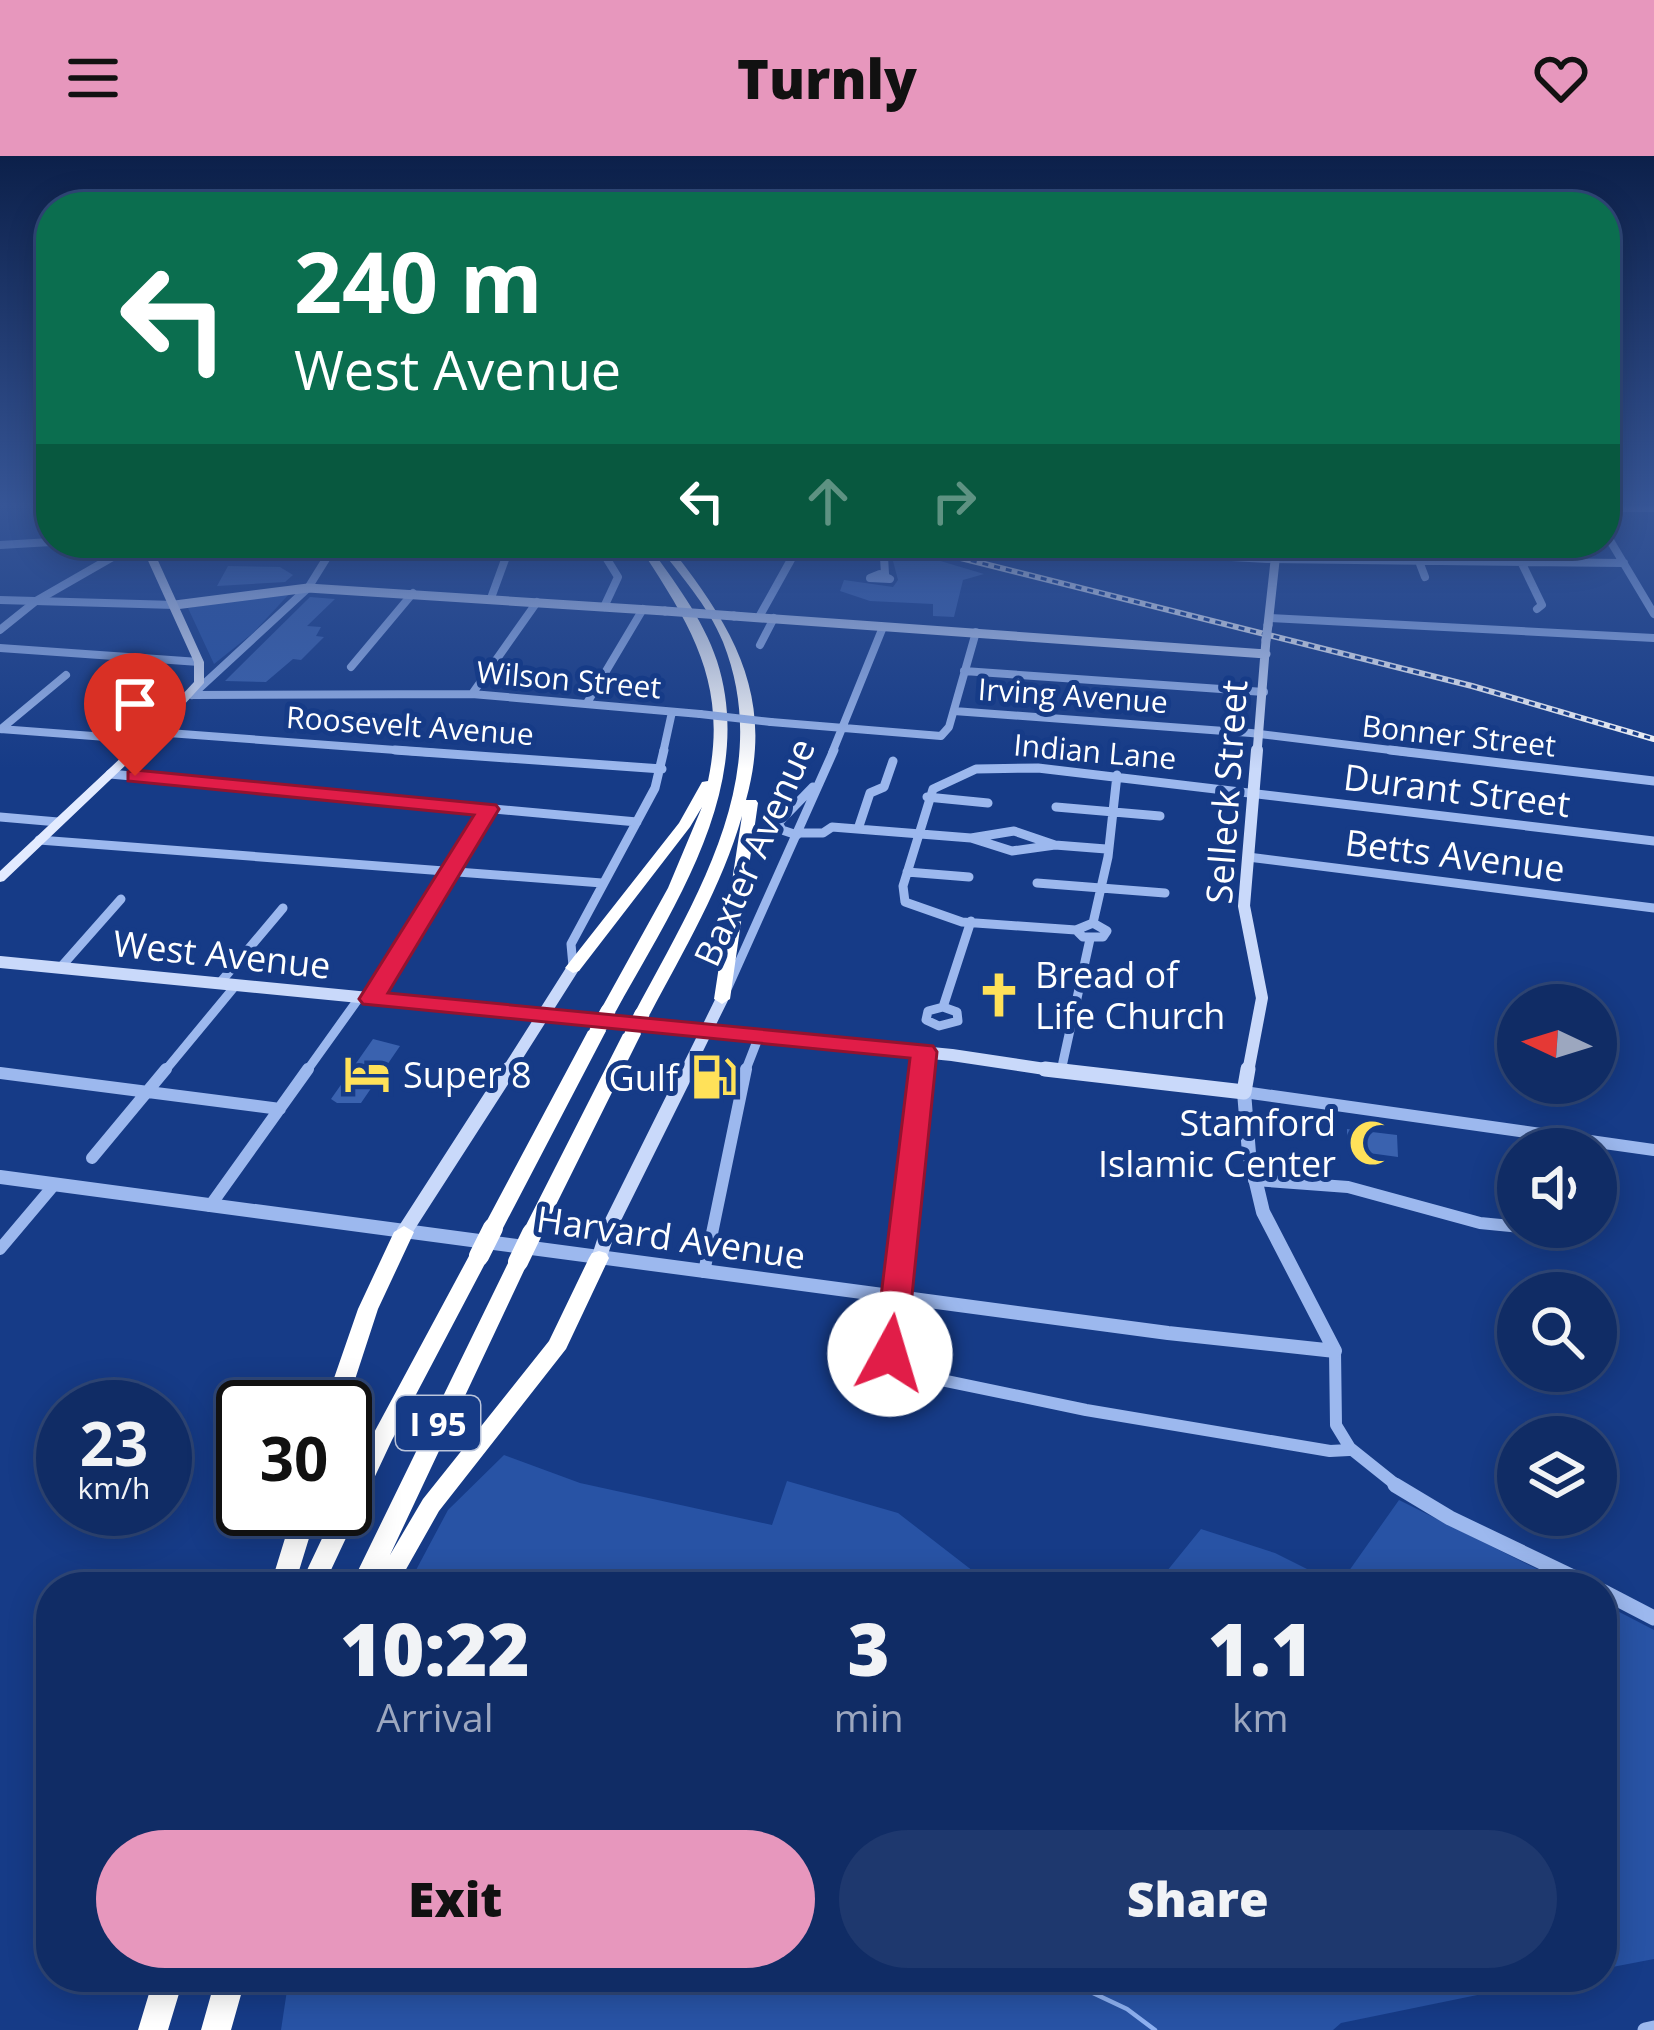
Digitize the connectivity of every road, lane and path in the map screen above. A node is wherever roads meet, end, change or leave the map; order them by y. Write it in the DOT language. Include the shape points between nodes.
graph roads {
  1 [pos="50,593"];
  2 [pos="169,593"];
  3 [pos="265,593"];
  4 [pos="302,593"];
  5 [pos="413,593"];
  6 [pos="420,593"];
  7 [pos="493,593"];
  8 [pos="610,593"];
  9 [pos="674,593"];
  10 [pos="696,593"];
  11 [pos="771,593"];
  12 [pos="1272,593"];
  13 [pos="1536,593"];
  14 [pos="491,598"];
  15 [pos="0,600"];
  16 [pos="36,601"];
  17 [pos="537,602"];
  18 [pos="175,605"];
  19 [pos="604,607"];
  20 [pos="644,609"];
  21 [pos="1538,609"];
  22 [pos="759,617"];
  23 [pos="775,619"];
  24 [pos="1268,621"];
  25 [pos="883,627"];
  26 [pos="0,630"];
  27 [pos="976,632"];
  28 [pos="1654,638"];
  29 [pos="760,645"];
  30 [pos="1266,647"];
  31 [pos="0,648"];
  32 [pos="230,662"];
  33 [pos="200,667"];
  34 [pos="351,667"];
  35 [pos="964,671"];
  36 [pos="66,675"];
  37 [pos="1264,692"];
  38 [pos="472,694"];
  39 [pos="192,695"];
  40 [pos="587,703"];
  41 [pos="954,710"];
  42 [pos="672,712"];
  43 [pos="1,729"];
  44 [pos="840,729"];
  45 [pos="1259,735"];
  46 [pos="151,736"];
  47 [pos="750,742"];
  48 [pos="720,759"];
  49 [pos="893,761"];
  50 [pos="662,769"];
  51 [pos="110,774"];
  52 [pos="822,774"];
  53 [pos="1117,775"];
  54 [pos="1654,781"];
  55 [pos="1254,793"];
  56 [pos="927,797"];
  57 [pos="988,803"];
  58 [pos="1056,807"];
  59 [pos="488,809"];
  60 [pos="1113,812"];
  61 [pos="1160,816"];
  62 [pos="0,817"];
  63 [pos="806,817"];
  64 [pos="58,822"];
  65 [pos="637,822"];
  66 [pos="832,827"];
  67 [pos="859,829"];
  68 [pos="799,834"];
  69 [pos="917,834"];
  70 [pos="971,838"];
  71 [pos="39,840"];
  72 [pos="1654,841"];
  73 [pos="1055,844"];
  74 [pos="1106,849"];
  75 [pos="1248,857"];
  76 [pos="451,869"];
  77 [pos="907,872"];
  78 [pos="969,877"];
  79 [pos="0,878"];
  80 [pos="1037,883"];
  81 [pos="602,884"];
  82 [pos="1101,889"];
  83 [pos="1165,893"];
  84 [pos="121,899"];
  85 [pos="283,908"];
  86 [pos="1654,908"];
  87 [pos="971,921"];
  88 [pos="1094,923"];
  89 [pos="1076,930"];
  90 [pos="1090,939"];
  91 [pos="0,962"];
  92 [pos="60,968"];
  93 [pos="573,968"];
  94 [pos="219,984"];
  95 [pos="236,985"];
  96 [pos="366,998"];
  97 [pos="722,999"];
  98 [pos="943,1007"];
  99 [pos="540,1016"];
  100 [pos="706,1030"];
  101 [pos="759,1036"];
  102 [pos="924,1052"];
  103 [pos="1060,1071"];
  104 [pos="0,1073"];
  105 [pos="150,1092"];
  106 [pos="1244,1093"];
  107 [pos="280,1109"];
  108 [pos="1498,1128"];
  109 [pos="1617,1145"];
  110 [pos="1654,1150"];
  111 [pos="92,1158"];
  112 [pos="0,1177"];
  113 [pos="1254,1180"];
  114 [pos="54,1185"];
  115 [pos="210,1206"];
  116 [pos="1497,1225"];
  117 [pos="404,1232"];
  118 [pos="0,1249"];
  119 [pos="599,1258"];
  120 [pos="704,1272"];
  121 [pos="896,1297"];
  122 [pos="1335,1351"];
  123 [pos="344,1380"];
  124 [pos="1349,1450"];
  125 [pos="298,1536"];
  126 [pos="287,1572"];
  127 [pos="318,1572"];
  128 [pos="369,1572"];
  129 [pos="392,1572"];
  130 [pos="1563,1572"];
  131 [pos="1617,1599"];
  132 [pos="1654,1618"];
  133 [pos="165,1992"];
  134 [pos="227,1992"];
  135 [pos="154,2030"];
  136 [pos="216,2030"];
  1 -- 16 [label="street"];
  2 -- 18 [label="main road"];
  3 -- 18 [label="main road"];
  4 -- 32 [label="street"];
  5 -- 34 [label="street"];
  6 -- 14 [label="main road"];
  7 -- 14 [label="street"];
  8 -- 19 [label="street"];
  9 -- 48 [label="highway, I 95" via="712,663"];
  10 -- 47 [label="highway, I 95" via="732,648"];
  11 -- 22 [label="street"];
  12 -- 24 [label="main road, Selleck Street"];
  13 -- 21 [label="street"];
  14 -- 17 [label="main road"];
  15 -- 16 [label="street"];
  16 -- 18 [label="street"];
  16 -- 26 [label="street"];
  17 -- 19 [label="main road"];
  17 -- 38 [label="street"];
  18 -- 33 [label="main road"];
  19 -- 20 [label="main road"];
  20 -- 22 [label="main road, bridge"];
  20 -- 40 [label="street"];
  22 -- 23 [label="main road"];
  23 -- 25 [label="main road"];
  23 -- 29 [label="street"];
  24 -- 28 [label="street"];
  24 -- 30 [label="main road, Selleck Street, bridge"];
  25 -- 27 [label="main road"];
  25 -- 44 [label="street, Baxter Avenue"];
  27 -- 30 [label="main road"];
  27 -- 35 [label="street"];
  30 -- 37 [label="main road, Selleck Street"];
  31 -- 33 [label="street"];
  32 -- 33 [label="street"];
  32 -- 39 [label="street"];
  33 -- 39 [label="main road"];
  35 -- 37 [label="street"];
  35 -- 41 [label="street"];
  36 -- 43 [label="street"];
  37 -- 45 [label="main road, Selleck Street"];
  38 -- 39 [label="street, Wilson Street"];
  38 -- 40 [label="street, Wilson Street"];
  39 -- 46 [label="main road"];
  40 -- 42 [label="street, Wilson Street"];
  41 -- 44 [label="street, Wilson Street" via="941,736"];
  41 -- 45 [label="street, Irving Avenue"];
  42 -- 44 [label="street, Wilson Street, bridge"];
  42 -- 50 [label="street"];
  43 -- 46 [label="street, Roosevelt Avenue"];
  44 -- 52 [label="street, Baxter Avenue"];
  45 -- 54 [label="street, Bonner Street"];
  45 -- 55 [label="main road, Selleck Street"];
  46 -- 50 [label="street, Roosevelt Avenue"];
  46 -- 51 [label="main road"];
  47 -- 97 [label="highway" via="752,798"];
  47 -- 128 [label="highway, I 95, bridge" via="728,840"];
  48 -- 93 [label="highway" via="685,824"];
  48 -- 127 [label="highway, I 95, bridge" via="696,841"];
  49 -- 67 [label="street" via="884,787 870,793"];
  50 -- 65 [label="street"];
  51 -- 59 [label="street"];
  51 -- 64 [label="main road"];
  52 -- 63 [label="street, Baxter Avenue"];
  52 -- 68 [label="street" via="778,823"];
  53 -- 55 [label="street, Indian Lane"];
  53 -- 56 [label="street, Indian Lane" via="996,767 966,772"];
  53 -- 60 [label="street"];
  55 -- 72 [label="street, Durant Street"];
  55 -- 75 [label="main road, Selleck Street"];
  56 -- 57 [label="street"];
  56 -- 69 [label="street"];
  58 -- 60 [label="street"];
  59 -- 65 [label="street"];
  59 -- 76 [label="street"];
  60 -- 61 [label="street"];
  60 -- 74 [label="street"];
  62 -- 64 [label="street"];
  63 -- 66 [label="street"];
  63 -- 68 [label="street, Baxter Avenue"];
  64 -- 71 [label="main road"];
  65 -- 81 [label="street"];
  66 -- 67 [label="street"];
  66 -- 68 [label="street"];
  67 -- 69 [label="street"];
  68 -- 97 [label="street, Baxter Avenue"];
  69 -- 70 [label="street"];
  69 -- 77 [label="street"];
  70 -- 73 [label="street" via="1014,831"];
  70 -- 73 [label="street" via="1011,852"];
  71 -- 76 [label="street"];
  71 -- 79 [label="main road"];
  73 -- 74 [label="street"];
  74 -- 82 [label="street"];
  75 -- 86 [label="street, Betts Avenue"];
  75 -- 106 [label="main road, Selleck Street" via="1244,912 1262,998"];
  76 -- 81 [label="street"];
  76 -- 96 [label="street"];
  77 -- 78 [label="street"];
  77 -- 87 [label="street" via="901,892 909,906"];
  80 -- 82 [label="street"];
  81 -- 93 [label="street" via="571,944"];
  82 -- 83 [label="street"];
  82 -- 88 [label="street"];
  84 -- 92 [label="street"];
  85 -- 94 [label="street"];
  87 -- 89 [label="street"];
  87 -- 98 [label="street"];
  88 -- 89 [label="street"];
  88 -- 90 [label="street" via="1107,934"];
  89 -- 90 [label="street"];
  90 -- 103 [label="street"];
  91 -- 92 [label="main road, West Avenue"];
  92 -- 94 [label="main road, West Avenue"];
  93 -- 99 [label="main road"];
  94 -- 95 [label="main road, West Avenue"];
  95 -- 96 [label="main road, West Avenue"];
  95 -- 105 [label="street"];
  96 -- 99 [label="main road, West Avenue"];
  96 -- 107 [label="street"];
  97 -- 100 [label="main road, Baxter Avenue"];
  99 -- 100 [label="main road, West Avenue"];
  99 -- 117 [label="main road"];
  100 -- 101 [label="main road, West Avenue"];
  100 -- 119 [label="main road, Baxter Avenue"];
  101 -- 102 [label="main road, West Avenue"];
  101 -- 120 [label="street"];
  102 -- 103 [label="main road, West Avenue"];
  102 -- 121 [label="street"];
  103 -- 106 [label="main road, West Avenue"];
  104 -- 105 [label="street"];
  105 -- 107 [label="street"];
  105 -- 111 [label="street"];
  106 -- 108 [label="street, West Avenue"];
  106 -- 113 [label="street, Selleck Street"];
  107 -- 115 [label="street"];
  109 -- 110 [label="street, West Avenue"];
  112 -- 114 [label="street, Harvard Avenue"];
  113 -- 116 [label="street" via="1348,1187"];
  113 -- 122 [label="street, Selleck Street" via="1276,1246"];
  114 -- 115 [label="street, Harvard Avenue"];
  114 -- 118 [label="street"];
  115 -- 117 [label="street, Harvard Avenue"];
  117 -- 119 [label="street, Harvard Avenue"];
  117 -- 123 [label="highway"];
  119 -- 120 [label="street, Harvard Avenue"];
  119 -- 129 [label="highway" via="558,1344 431,1505"];
  120 -- 121 [label="street, Harvard Avenue"];
  121 -- 122 [label="street, Harvard Avenue"];
  121 -- 124 [label="street" via="890,1354 915,1374 1120,1416"];
  122 -- 124 [label="street, Selleck Street" via="1334,1417"];
  124 -- 130 [label="street" via="1451,1517"];
  125 -- 126 [label="highway"];
  131 -- 132 [label="street"];
  133 -- 135 [label="highway"];
  134 -- 136 [label="highway"];
}
